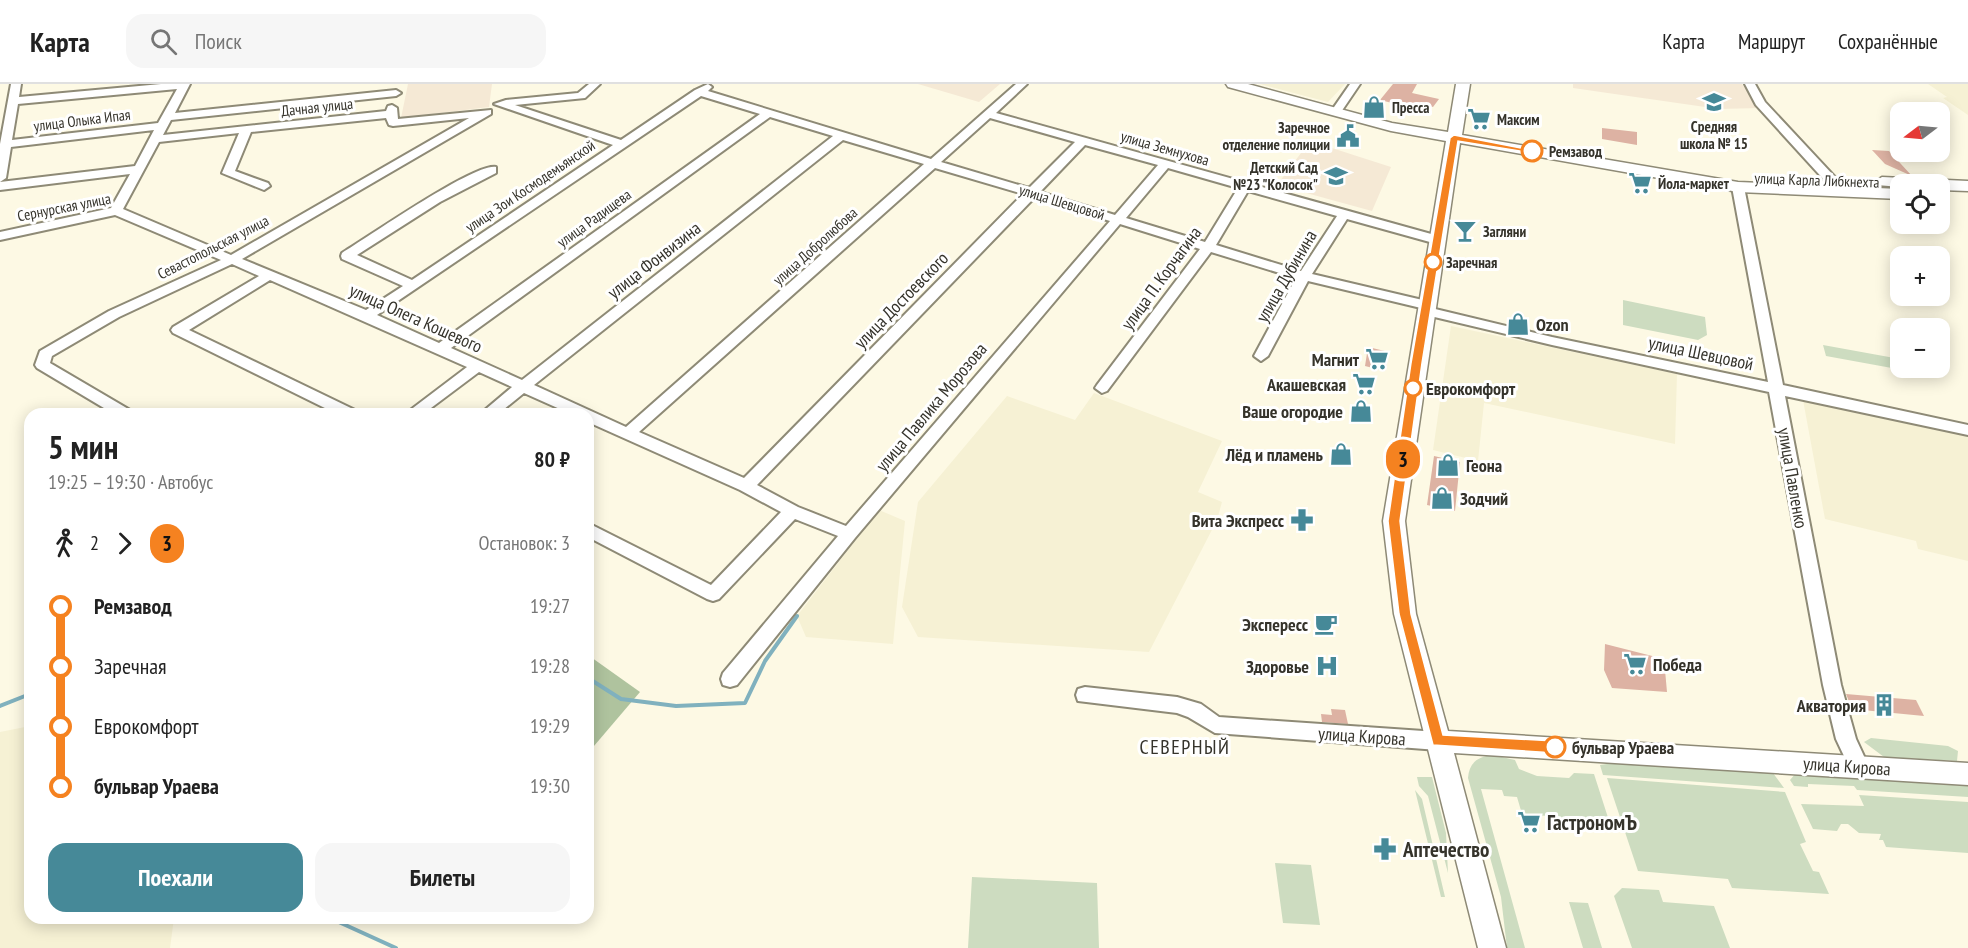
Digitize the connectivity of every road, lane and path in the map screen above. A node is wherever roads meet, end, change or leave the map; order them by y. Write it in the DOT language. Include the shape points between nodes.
graph roads {
  1 [pos="16,84"];
  2 [pos="185,84"];
  3 [pos="595,84"];
  4 [pos="1022,84"];
  5 [pos="1233,84"];
  6 [pos="1355,84"];
  7 [pos="1463,84"];
  8 [pos="1750,84"];
  9 [pos="701,87"];
  10 [pos="397,88"];
  11 [pos="12,101"];
  12 [pos="1305,105"];
  13 [pos="1337,110"];
  14 [pos="769,113"];
  15 [pos="391,114"];
  16 [pos="988,114"];
  17 [pos="165,121"];
  18 [pos="246,130"];
  19 [pos="1455,134"];
  20 [pos="842,135"];
  21 [pos="155,140"];
  22 [pos="1083,140"];
  23 [pos="6,144"];
  24 [pos="622,144"];
  25 [pos="933,163"];
  26 [pos="1165,164"];
  27 [pos="139,169"];
  28 [pos="492,170"];
  29 [pos="0,178"];
  30 [pos="1890,185"];
  31 [pos="1950,185"];
  32 [pos="0,186"];
  33 [pos="264,186"];
  34 [pos="1245,186"];
  35 [pos="1836,186"];
  36 [pos="1968,186"];
  37 [pos="1738,187"];
  38 [pos="1031,193"];
  39 [pos="1890,193"];
  40 [pos="1950,195"];
  41 [pos="1968,196"];
  42 [pos="116,211"];
  43 [pos="1344,214"];
  44 [pos="1117,219"];
  45 [pos="0,236"];
  46 [pos="1437,240"];
  47 [pos="1208,247"];
  48 [pos="232,259"];
  49 [pos="269,275"];
  50 [pos="1304,276"];
  51 [pos="413,285"];
  52 [pos="1426,308"];
  53 [pos="367,316"];
  54 [pos="439,350"];
  55 [pos="1261,356"];
  56 [pos="477,367"];
  57 [pos="522,387"];
  58 [pos="1102,387"];
  59 [pos="1776,390"];
  60 [pos="115,408"];
  61 [pos="338,408"];
  62 [pos="421,408"];
  63 [pos="496,408"];
  64 [pos="559,408"];
  65 [pos="594,418"];
  66 [pos="1968,430"];
  67 [pos="629,433"];
  68 [pos="746,486"];
  69 [pos="792,511"];
  70 [pos="594,532"];
  71 [pos="849,534"];
  72 [pos="730,679"];
  73 [pos="1085,695"];
  74 [pos="1438,741"];
  75 [pos="1858,767"];
  76 [pos="1968,774"];
  77 [pos="1492,948"];
  1 -- 11 [label="street"];
  2 -- 11 [label="street"];
  2 -- 17 [label="street"];
  3 -- 24 [label="street" via="581,96 499,104"];
  4 -- 16 [label="street, улица Добролюбова"];
  5 -- 12 [label="main road, улица Карла Либкнехта"];
  6 -- 13 [label="street"];
  7 -- 19 [label="main road"];
  8 -- 35 [label="street" via="1760,103"];
  9 -- 14 [label="street, улица Шевцовой"];
  9 -- 24 [label="street, улица Зои Космодемьянской"];
  10 -- 15 [label="street"];
  10 -- 17 [label="street, улица Олыка Ипая"];
  11 -- 23 [label="street"];
  12 -- 13 [label="main road, улица Карла Либкнехта"];
  12 -- 19 [label="main road, улица Карла Либкнехта" via="1391,127"];
  13 -- 19 [label="main road, улица Карла Либкнехта"];
  14 -- 20 [label="street, улица Шевцовой"];
  14 -- 54 [label="street, улица Радищева"];
  15 -- 18 [label="street, Дачная улица"];
  15 -- 48 [label="street, Севастопольская улица" via="393,123 487,112"];
  16 -- 22 [label="street, улица Земнухова"];
  16 -- 25 [label="street, улица Добролюбова"];
  17 -- 21 [label="street"];
  17 -- 23 [label="street, улица Олыка Ипая"];
  18 -- 21 [label="street, Дачная улица"];
  18 -- 33 [label="street" via="228,174"];
  19 -- 35 [label="main road, улица Карла Либкнехта" via="1737,177"];
  19 -- 37 [label="main road, улица Карла Либкнехта"];
  19 -- 46 [label="main road"];
  20 -- 25 [label="street, улица Шевцовой"];
  20 -- 57 [label="street, улица Фонвизина"];
  21 -- 27 [label="street"];
  22 -- 26 [label="street, улица Земнухова"];
  22 -- 38 [label="street, улица Достоевского"];
  23 -- 29 [label="street"];
  24 -- 51 [label="street, улица Зои Космодемьянской"];
  25 -- 38 [label="street, улица Шевцовой"];
  25 -- 67 [label="street, улица Добролюбова"];
  26 -- 34 [label="street, улица Земнухова"];
  26 -- 44 [label="street, улица Павлика Морозова"];
  27 -- 32 [label="street"];
  27 -- 42 [label="street"];
  28 -- 51 [label="street" via="347,256"];
  30 -- 35 [label="main road, улица Карла Либкнехта"];
  31 -- 36 [label="main road, улица Карла Либкнехта"];
  34 -- 43 [label="street, улица Земнухова"];
  34 -- 47 [label="street, улица П. Корчагина"];
  35 -- 37 [label="main road, улица Карла Либкнехта"];
  35 -- 39 [label="main road, улица Карла Либкнехта"];
  37 -- 59 [label="street, улица Павленко"];
  38 -- 44 [label="street, улица Шевцовой"];
  38 -- 68 [label="street, улица Достоевского"];
  40 -- 41 [label="main road"];
  42 -- 45 [label="street, Сернурская улица"];
  42 -- 48 [label="street, Сернурская улица"];
  43 -- 46 [label="street, улица Земнухова"];
  43 -- 50 [label="street, улица Дубинина"];
  44 -- 47 [label="street, улица Шевцовой"];
  44 -- 71 [label="street, улица Павлика Морозова"];
  46 -- 52 [label="main road"];
  47 -- 50 [label="street, улица Шевцовой"];
  47 -- 58 [label="street, улица П. Корчагина"];
  48 -- 49 [label="street, улица Олега Кошевого"];
  48 -- 60 [label="street, Севастопольская улица" via="114,314 45,354 42,365"];
  49 -- 53 [label="street, улица Олега Кошевого"];
  49 -- 61 [label="street" via="178,330"];
  50 -- 52 [label="street, улица Шевцовой"];
  50 -- 55 [label="street, улица Дубинина"];
  51 -- 53 [label="street, улица Зои Космодемьянской"];
  52 -- 59 [label="street, улица Шевцовой"];
  52 -- 74 [label="main road" via="1394,521 1405,614"];
  53 -- 54 [label="street, улица Олега Кошевого"];
  54 -- 56 [label="street, улица Олега Кошевого"];
  56 -- 57 [label="street, улица Олега Кошевого"];
  56 -- 62 [label="street"];
  57 -- 63 [label="street, улица Фонвизина"];
  57 -- 64 [label="street, улица Олега Кошевого"];
  59 -- 66 [label="street, улица Шевцовой"];
  59 -- 75 [label="street, улица Павленко" via="1832,685"];
  65 -- 67 [label="street, улица Олега Кошевого"];
  67 -- 68 [label="street, улица Олега Кошевого"];
  68 -- 69 [label="street, улица Олега Кошевого"];
  69 -- 70 [label="street" via="713,594"];
  69 -- 71 [label="street, улица Олега Кошевого"];
  71 -- 72 [label="street, улица Павлика Морозова"];
  73 -- 74 [label="street, улица Кирова" via="1177,705 1194,710 1215,725"];
  74 -- 75 [label="main road, улица Кирова"];
  74 -- 77 [label="main road"];
  75 -- 76 [label="main road, улица Кирова"];
}
